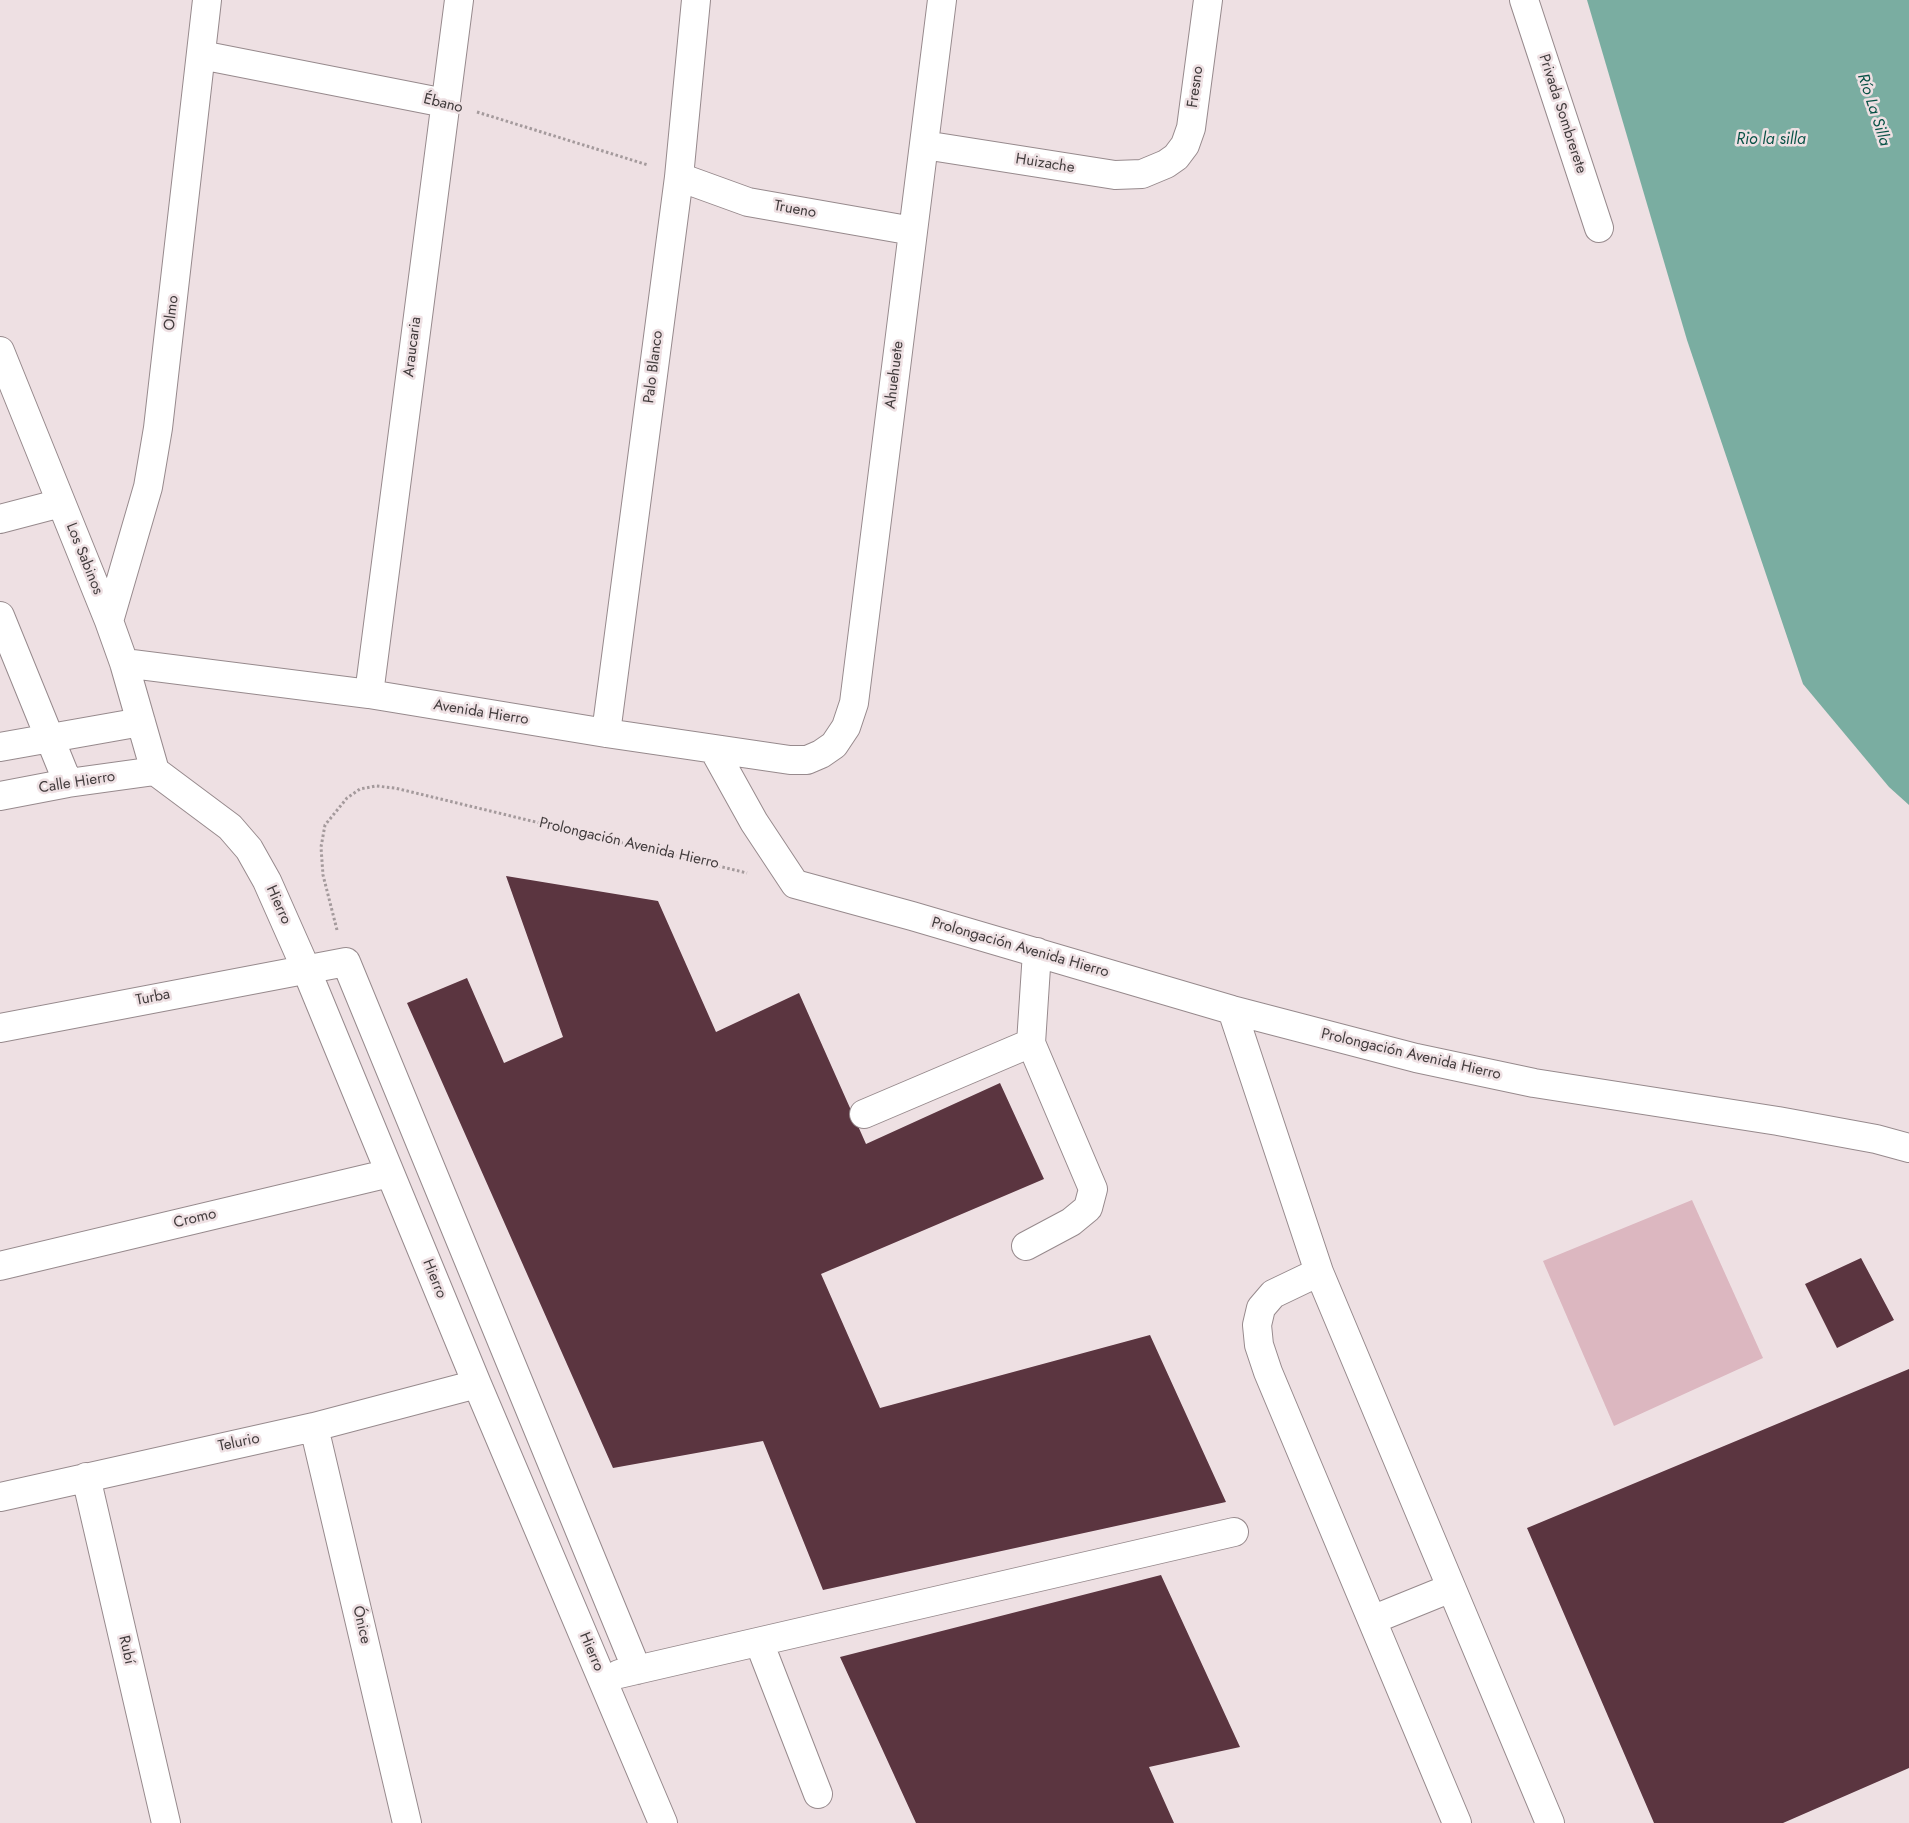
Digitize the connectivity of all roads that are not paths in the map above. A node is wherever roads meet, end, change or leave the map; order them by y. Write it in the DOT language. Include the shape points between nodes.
graph roads {
  1 [pos="207,0"];
  2 [pos="458,0"];
  3 [pos="696,0"];
  4 [pos="942,0"];
  5 [pos="1208,0"];
  6 [pos="1524,0"];
  7 [pos="201,55"];
  8 [pos="445,103"];
  9 [pos="924,145"];
  10 [pos="1166,164"];
  11 [pos="679,177"];
  12 [pos="1600,228"];
  13 [pos="913,231"];
  14 [pos="0,351"];
  15 [pos="61,503"];
  16 [pos="0,519"];
  17 [pos="0,616"];
  18 [pos="109,621"];
  19 [pos="124,663"];
  20 [pos="369,694"];
  21 [pos="141,722"];
  22 [pos="606,734"];
  23 [pos="51,738"];
  24 [pos="834,745"];
  25 [pos="0,747"];
  26 [pos="714,750"];
  27 [pos="155,772"];
  28 [pos="68,783"];
  29 [pos="0,796"];
  30 [pos="1037,952"];
  31 [pos="306,969"];
  32 [pos="1232,1010"];
  33 [pos="0,1028"];
  34 [pos="1031,1043"];
  35 [pos="864,1114"];
  36 [pos="1909,1148"];
  37 [pos="390,1173"];
  38 [pos="1026,1246"];
  39 [pos="0,1266"];
  40 [pos="1319,1272"];
  41 [pos="477,1384"];
  42 [pos="314,1426"];
  43 [pos="86,1477"];
  44 [pos="0,1497"];
  45 [pos="1234,1532"];
  46 [pos="1451,1588"];
  47 [pos="1372,1620"];
  48 [pos="759,1642"];
  49 [pos="638,1670"];
  50 [pos="601,1677"];
  51 [pos="818,1794"];
  52 [pos="166,1823"];
  53 [pos="407,1823"];
  54 [pos="663,1823"];
  55 [pos="1457,1823"];
  56 [pos="1550,1823"];
  1 -- 7 [label="street, Olmo"];
  2 -- 8 [label="street, Araucaria"];
  3 -- 11 [label="street, Palo Blanco"];
  4 -- 9 [label="street, Ahuehuete"];
  5 -- 10 [label="street, Fresno" via="1191,128 1176,157"];
  6 -- 12 [label="street, Privada Sombrerete"];
  7 -- 8 [label="street, Ébano"];
  7 -- 18 [label="street, Olmo" via="158,428 148,487"];
  8 -- 20 [label="street, Araucaria"];
  9 -- 10 [label="street, Huizache" via="1115,175 1142,174"];
  9 -- 13 [label="street, Ahuehuete"];
  11 -- 13 [label="street, Trueno" via="748,202"];
  11 -- 22 [label="street, Palo Blanco"];
  13 -- 24 [label="street, Ahuehuete" via="854,703 846,728"];
  14 -- 15 [label="street, Los Sabinos"];
  15 -- 16 [label="street"];
  15 -- 18 [label="street, Los Sabinos"];
  17 -- 23 [label="street"];
  18 -- 19 [label="street, Los Sabinos"];
  19 -- 20 [label="street, Avenida Hierro"];
  19 -- 21 [label="street, Los Sabinos"];
  20 -- 22 [label="street, Avenida Hierro"];
  21 -- 23 [label="street"];
  21 -- 27 [label="street, Los Sabinos"];
  22 -- 26 [label="street, Avenida Hierro"];
  23 -- 25 [label="street"];
  23 -- 28 [label="street"];
  24 -- 26 [label="street, Avenida Hierro" via="821,754 799,760"];
  26 -- 30 [label="street, Prolongación Avenida Hierro" via="754,822 795,884"];
  27 -- 28 [label="street, Calle Hierro"];
  27 -- 31 [label="street, Hierro" via="230,827 250,849"];
  28 -- 29 [label="street, Calle Hierro"];
  30 -- 32 [label="street, Prolongación Avenida Hierro"];
  30 -- 34 [label="street"];
  31 -- 33 [label="street, Turba"];
  31 -- 37 [label="street, Hierro"];
  31 -- 49 [label="street" via="346,962"];
  32 -- 36 [label="street, Prolongación Avenida Hierro" via="1416,1058 1534,1083 1778,1121"];
  32 -- 40 [label="street"];
  34 -- 35 [label="street"];
  34 -- 38 [label="street" via="1094,1189 1088,1208 1071,1222"];
  37 -- 39 [label="street, Cromo"];
  37 -- 41 [label="street, Hierro"];
  40 -- 46 [label="street"];
  40 -- 47 [label="street" via="1273,1294 1261,1308 1257,1325 1259,1345"];
  41 -- 42 [label="street, Telurio"];
  41 -- 50 [label="street, Hierro"];
  42 -- 43 [label="street, Telurio"];
  42 -- 53 [label="street, Ónice"];
  43 -- 44 [label="street, Telurio"];
  43 -- 52 [label="street, Rubí"];
  45 -- 48 [label="street"];
  46 -- 47 [label="street"];
  46 -- 56 [label="street"];
  47 -- 55 [label="street"];
  48 -- 49 [label="street"];
  48 -- 51 [label="street"];
  49 -- 50 [label="street"];
  50 -- 54 [label="street, Hierro"];
}
